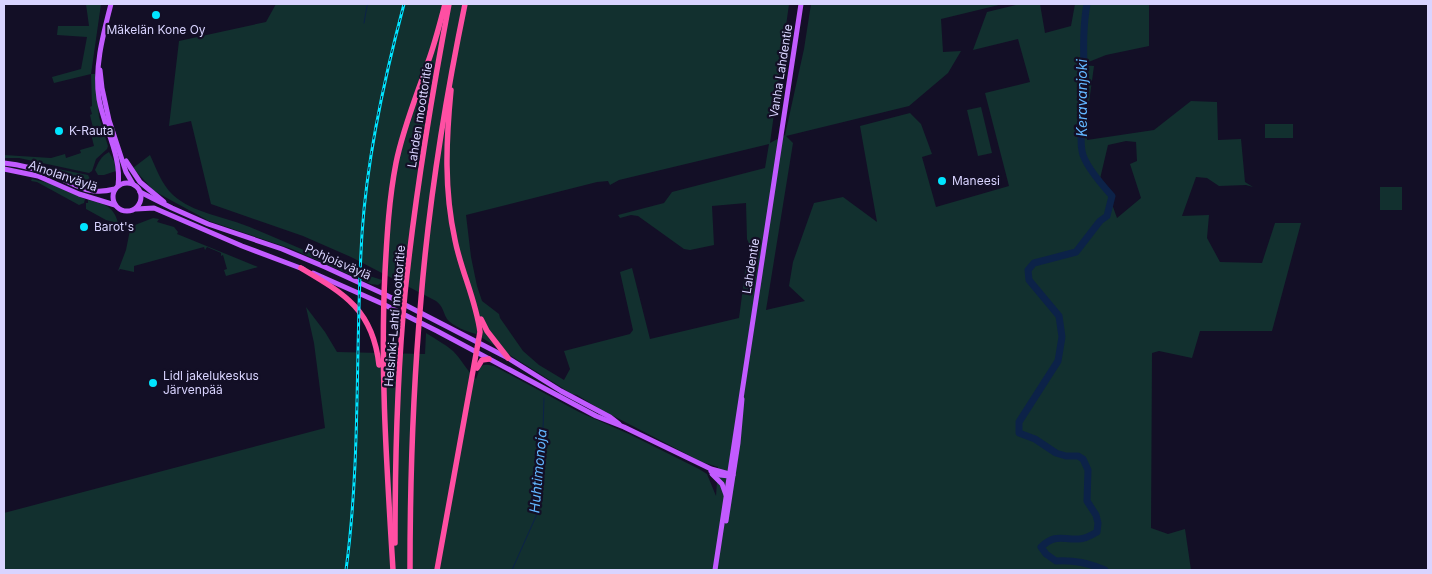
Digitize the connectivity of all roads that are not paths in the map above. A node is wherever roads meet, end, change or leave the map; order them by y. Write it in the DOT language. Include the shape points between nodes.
graph roads {
  1 [pos="111,4"];
  2 [pos="445,4"];
  3 [pos="449,4"];
  4 [pos="465,4"];
  5 [pos="801,4"];
  6 [pos="456,48"];
  7 [pos="100,67"];
  8 [pos="780,142"];
  9 [pos="121,153"];
  10 [pos="4,163"];
  11 [pos="4,169"];
  12 [pos="133,184"];
  13 [pos="117,187"];
  14 [pos="140,192"];
  15 [pos="116,204"];
  16 [pos="172,208"];
  17 [pos="136,209"];
  18 [pos="428,226"];
  19 [pos="413,229"];
  20 [pos="302,268"];
  21 [pos="384,294"];
  22 [pos="474,302"];
  23 [pos="383,304"];
  24 [pos="479,342"];
  25 [pos="477,352"];
  26 [pos="508,358"];
  27 [pos="489,359"];
  28 [pos="473,377"];
  29 [pos="383,390"];
  30 [pos="624,427"];
  31 [pos="659,445"];
  32 [pos="707,470"];
  33 [pos="731,475"];
  34 [pos="727,495"];
  35 [pos="394,570"];
  36 [pos="410,570"];
  37 [pos="437,570"];
  38 [pos="716,570"];
  1 -- 7 [label="main road" via="101,44"];
  2 -- 21 [label="highway" via="396,162 389,211"];
  3 -- 19 [label="highway, Lahden moottoritie"];
  4 -- 6 [label="highway, Lahden moottoritie"];
  5 -- 8 [label="main road, Vanha Lahdentie"];
  6 -- 18 [label="highway, Lahden moottoritie"];
  6 -- 22 [label="highway" via="448,126 447,186 455,242"];
  7 -- 9 [label="main road" via="109,120"];
  7 -- 13 [label="main road" via="97,77 99,100 119,168"];
  8 -- 33 [label="main road, Lahdentie"];
  9 -- 12 [label="main road"];
  9 -- 16 [label="main road" via="140,182"];
  10 -- 13 [label="main road, Ainolanväylä" via="41,171 82,189 104,192"];
  11 -- 15 [label="main road, Ainolanväylä" via="38,176 79,194"];
  12 -- 13 [label="main road" via="125,182"];
  12 -- 14 [label="main road"];
  13 -- 15 [label="main road"];
  14 -- 16 [label="main road, Pohjoisväylä"];
  14 -- 17 [label="main road"];
  15 -- 17 [label="main road" via="124,211"];
  16 -- 21 [label="main road, Pohjoisväylä" via="282,249"];
  17 -- 20 [label="main road, Pohjoisväylä" via="154,208"];
  18 -- 36 [label="highway, Helsinki-Lahti moottoritie" via="414,400"];
  19 -- 35 [label="highway, Helsinki-Lahti moottoritie" via="402,327"];
  20 -- 23 [label="main road, Pohjoisväylä"];
  20 -- 29 [label="highway" via="342,294 363,316 376,348"];
  21 -- 23 [label="highway"];
  21 -- 24 [label="main road, Pohjoisväylä"];
  22 -- 24 [label="highway"];
  22 -- 26 [label="highway" via="483,326"];
  23 -- 25 [label="main road, Pohjoisväylä"];
  23 -- 29 [label="highway"];
  24 -- 25 [label="highway"];
  24 -- 26 [label="main road, Pohjoisväylä"];
  25 -- 27 [label="main road, Pohjoisväylä"];
  25 -- 28 [label="highway"];
  26 -- 30 [label="main road, Pohjoisväylä"];
  27 -- 28 [label="highway" via="478,364"];
  27 -- 30 [label="main road, Pohjoisväylä" via="580,408"];
  28 -- 37 [label="highway"];
  29 -- 35 [label="highway"];
  30 -- 31 [label="main road, Pohjoisväylä"];
  31 -- 32 [label="main road, Pohjoisväylä"];
  31 -- 33 [label="main road, Pohjoisväylä"];
  32 -- 33 [label="main road, Pohjoisväylä"];
  32 -- 34 [label="main road, Pohjoisväylä" via="722,484"];
  33 -- 34 [label="main road, Lahdentie"];
  33 -- 38 [label="main road, Lahdentie"];
  34 -- 38 [label="main road, Lahdentie"];
}
